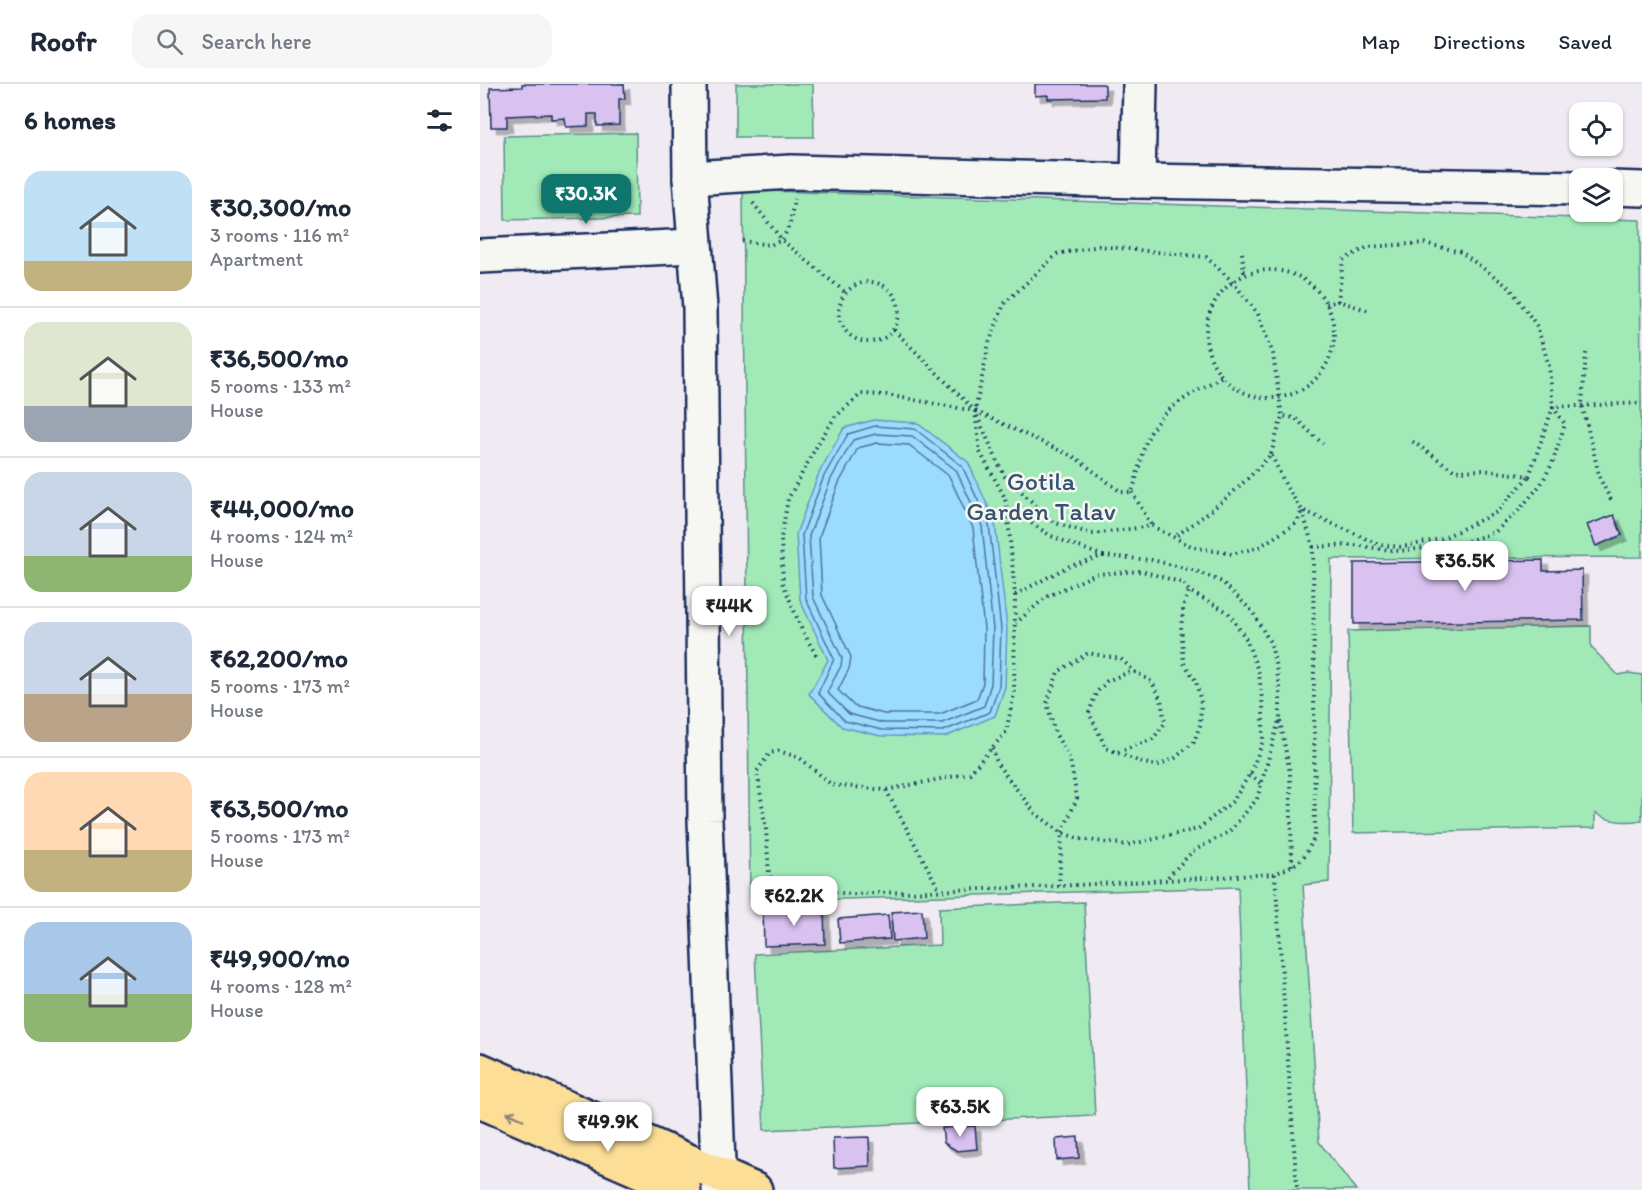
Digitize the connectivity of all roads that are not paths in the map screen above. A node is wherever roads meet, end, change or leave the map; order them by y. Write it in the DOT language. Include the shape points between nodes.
graph roads {
  1 [pos="689,84"];
  2 [pos="1140,84"];
  3 [pos="690,178"];
  4 [pos="1138,181"];
  5 [pos="1569,188"];
  6 [pos="1623,188"];
  7 [pos="1642,189"];
  8 [pos="694,246"];
  9 [pos="480,256"];
  10 [pos="480,1070"];
  11 [pos="480,1101"];
  12 [pos="719,1182"];
  13 [pos="684,1190"];
  14 [pos="755,1190"];
  1 -- 3 [label="street"];
  2 -- 4 [label="street"];
  3 -- 4 [label="street" via="791,172"];
  3 -- 8 [label="street"];
  4 -- 5 [label="street"];
  6 -- 7 [label="street"];
  8 -- 9 [label="street"];
  8 -- 12 [label="street" via="700,308 705,820"];
  10 -- 12 [label="main road"];
  13 -- 11 [label="main road, one-way"];
  12 -- 14 [label="main road"];
}
